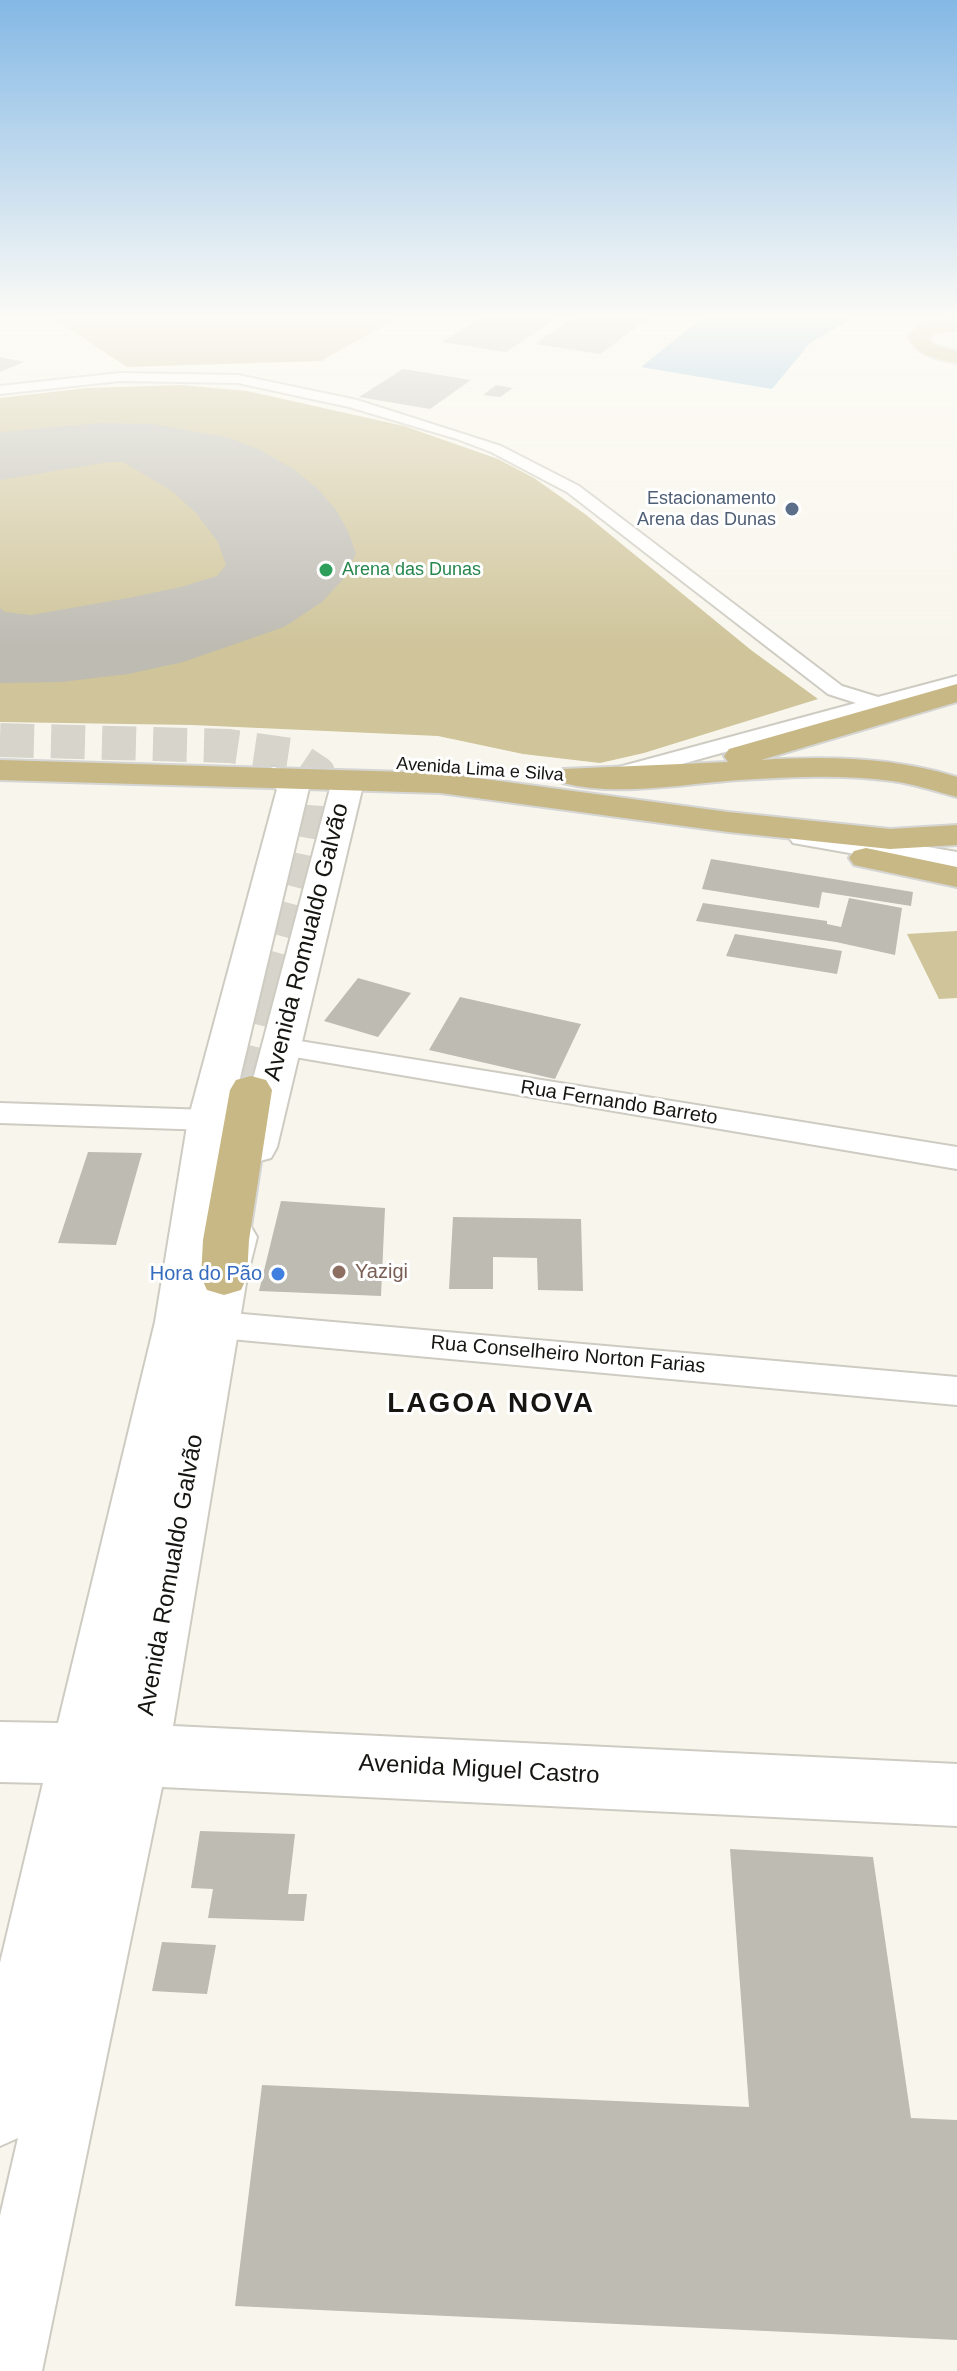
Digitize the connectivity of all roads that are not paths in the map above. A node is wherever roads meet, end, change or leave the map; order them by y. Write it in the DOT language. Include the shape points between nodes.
graph roads {
  1 [pos="421,424"];
  2 [pos="957,682"];
  3 [pos="835,690"];
  4 [pos="957,693"];
  5 [pos="875,703"];
  6 [pos="846,711"];
  7 [pos="0,753"];
  8 [pos="0,770"];
  9 [pos="672,775"];
  10 [pos="274,777"];
  11 [pos="603,779"];
  12 [pos="348,781"];
  13 [pos="957,787"];
  14 [pos="728,822"];
  15 [pos="957,835"];
  16 [pos="957,862"];
  17 [pos="957,877"];
  18 [pos="281,1047"];
  19 [pos="251,1090"];
  20 [pos="0,1113"];
  21 [pos="209,1120"];
  22 [pos="957,1158"];
  23 [pos="207,1308"];
  24 [pos="957,1391"];
  25 [pos="0,1752"];
  26 [pos="110,1754"];
  27 [pos="957,1795"];
  28 [pos="0,2110"];
  29 [pos="3,2371"];
  1 -- 3 [label="street" via="496,449 573,489"];
  2 -- 5 [label="street"];
  3 -- 5 [label="street"];
  3 -- 6 [label="street"];
  4 -- 9 [label="main road"];
  5 -- 6 [label="street"];
  6 -- 11 [label="street"];
  7 -- 11 [label="main road, Avenida Lima e Silva" via="471,766"];
  8 -- 10 [label="main road, Avenida Lima e Silva"];
  9 -- 11 [label="main road, Avenida Lima e Silva"];
  9 -- 13 [label="main road, Avenida Lima e Silva" via="889,770"];
  10 -- 12 [label="main road, Avenida Lima e Silva"];
  10 -- 21 [label="main road, Avenida Romualdo Galvão" via="293,788"];
  12 -- 14 [label="main road, Avenida Lima e Silva" via="440,783"];
  12 -- 18 [label="main road, Avenida Romualdo Galvão"];
  14 -- 15 [label="main road" via="901,840"];
  14 -- 16 [label="main road"];
  14 -- 17 [label="main road" via="793,843"];
  18 -- 22 [label="street, Rua Fernando Barreto"];
  18 -- 23 [label="main road, Avenida Romualdo Galvão"];
  19 -- 23 [label="main road" via="226,1240"];
  20 -- 21 [label="street"];
  21 -- 23 [label="main road, Avenida Romualdo Galvão"];
  23 -- 24 [label="street, Rua Conselheiro Norton Farias"];
  23 -- 26 [label="main road, Avenida Romualdo Galvão"];
  25 -- 26 [label="main road, Avenida Miguel Castro"];
  26 -- 27 [label="main road, Avenida Miguel Castro"];
  26 -- 28 [label="main road, Avenida Romualdo Galvão"];
  26 -- 29 [label="main road, Avenida Romualdo Galvão"];
}
